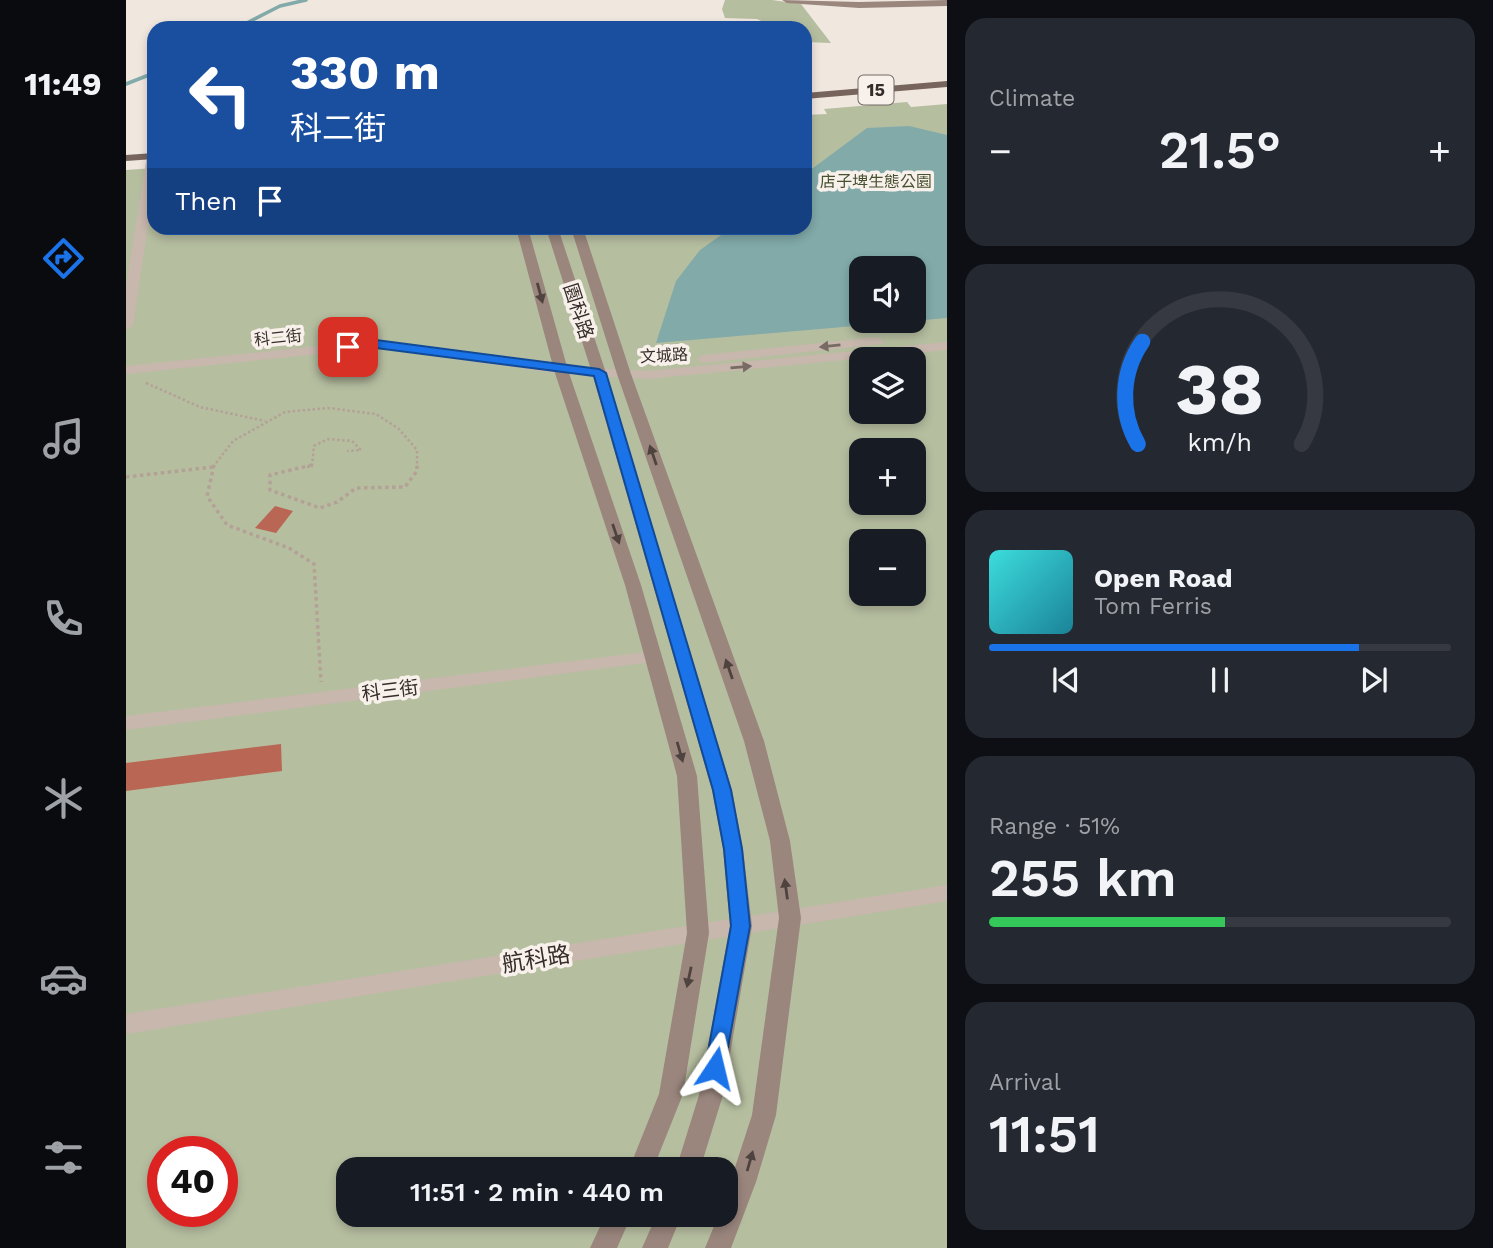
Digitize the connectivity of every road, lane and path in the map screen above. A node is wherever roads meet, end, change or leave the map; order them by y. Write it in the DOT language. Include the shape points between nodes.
graph roads {
  1 [pos="787,0"];
  2 [pos="947,3"];
  3 [pos="947,85"];
  4 [pos="947,94"];
  5 [pos="812,95"];
  6 [pos="812,104"];
  7 [pos="126,149"];
  8 [pos="147,152"];
  9 [pos="147,154"];
  10 [pos="126,158"];
  11 [pos="147,196"];
  12 [pos="524,235"];
  13 [pos="554,235"];
  14 [pos="579,235"];
  15 [pos="126,326"];
  16 [pos="947,334"];
  17 [pos="947,346"];
  18 [pos="126,370"];
  19 [pos="561,370"];
  20 [pos="599,373"];
  21 [pos="624,373"];
  22 [pos="138,380"];
  23 [pos="267,421"];
  24 [pos="347,451"];
  25 [pos="214,467"];
  26 [pos="126,477"];
  27 [pos="654,657"];
  28 [pos="321,698"];
  29 [pos="126,723"];
  30 [pos="947,893"];
  31 [pos="790,918"];
  32 [pos="741,926"];
  33 [pos="698,933"];
  34 [pos="126,1024"];
  35 [pos="646,1157"];
  36 [pos="692,1157"];
  37 [pos="614,1227"];
  38 [pos="664,1227"];
  39 [pos="603,1248"];
  40 [pos="655,1248"];
  41 [pos="718,1248"];
  1 -- 2 [label="street" via="859,5"];
  3 -- 5 [label="main road, 15"];
  4 -- 6 [label="main road, 15"];
  7 -- 8 [label="main road"];
  9 -- 10 [label="main road"];
  11 -- 15 [label="street"];
  12 -- 19 [label="street, one-way"];
  13 -- 20 [label="street, 園科路"];
  14 -- 21 [label="street"];
  16 -- 21 [label="street, 文城路, one-way" via="642,365"];
  21 -- 17 [label="street, 文城路, one-way" via="738,368"];
  18 -- 19 [label="street, 科二街" via="376,344"];
  19 -- 20 [label="street, 科二街"];
  19 -- 27 [label="street, one-way"];
  20 -- 21 [label="street, 科二街"];
  20 -- 32 [label="street, 園科路" via="722,790"];
  31 -- 21 [label="street, one-way" via="780,841 754,741"];
  22 -- 23 [label="path" via="200,407"];
  23 -- 24 [label="path" via="285,412 328,408 376,414 399,429 417,450 417,471 405,487 356,488 320,508 270,490 270,475 312,466 314,446 328,439 352,441 361,450"];
  23 -- 25 [label="path" via="233,441"];
  25 -- 26 [label="path"];
  25 -- 28 [label="path" via="207,496 227,525 289,548 314,564"];
  27 -- 28 [label="street, 科三街"];
  27 -- 33 [label="street, one-way" via="687,776"];
  28 -- 29 [label="street, 科三街"];
  30 -- 31 [label="street, 航科路"];
  31 -- 32 [label="street, 航科路"];
  41 -- 31 [label="street, one-way" via="764,1115"];
  32 -- 33 [label="street, 航科路"];
  32 -- 36 [label="street, 園科路" via="710,1095"];
  33 -- 34 [label="street, 航科路"];
  33 -- 35 [label="street, one-way" via="671,1094"];
  37 -- 39 [label="street"];
  38 -- 40 [label="street"];
}
